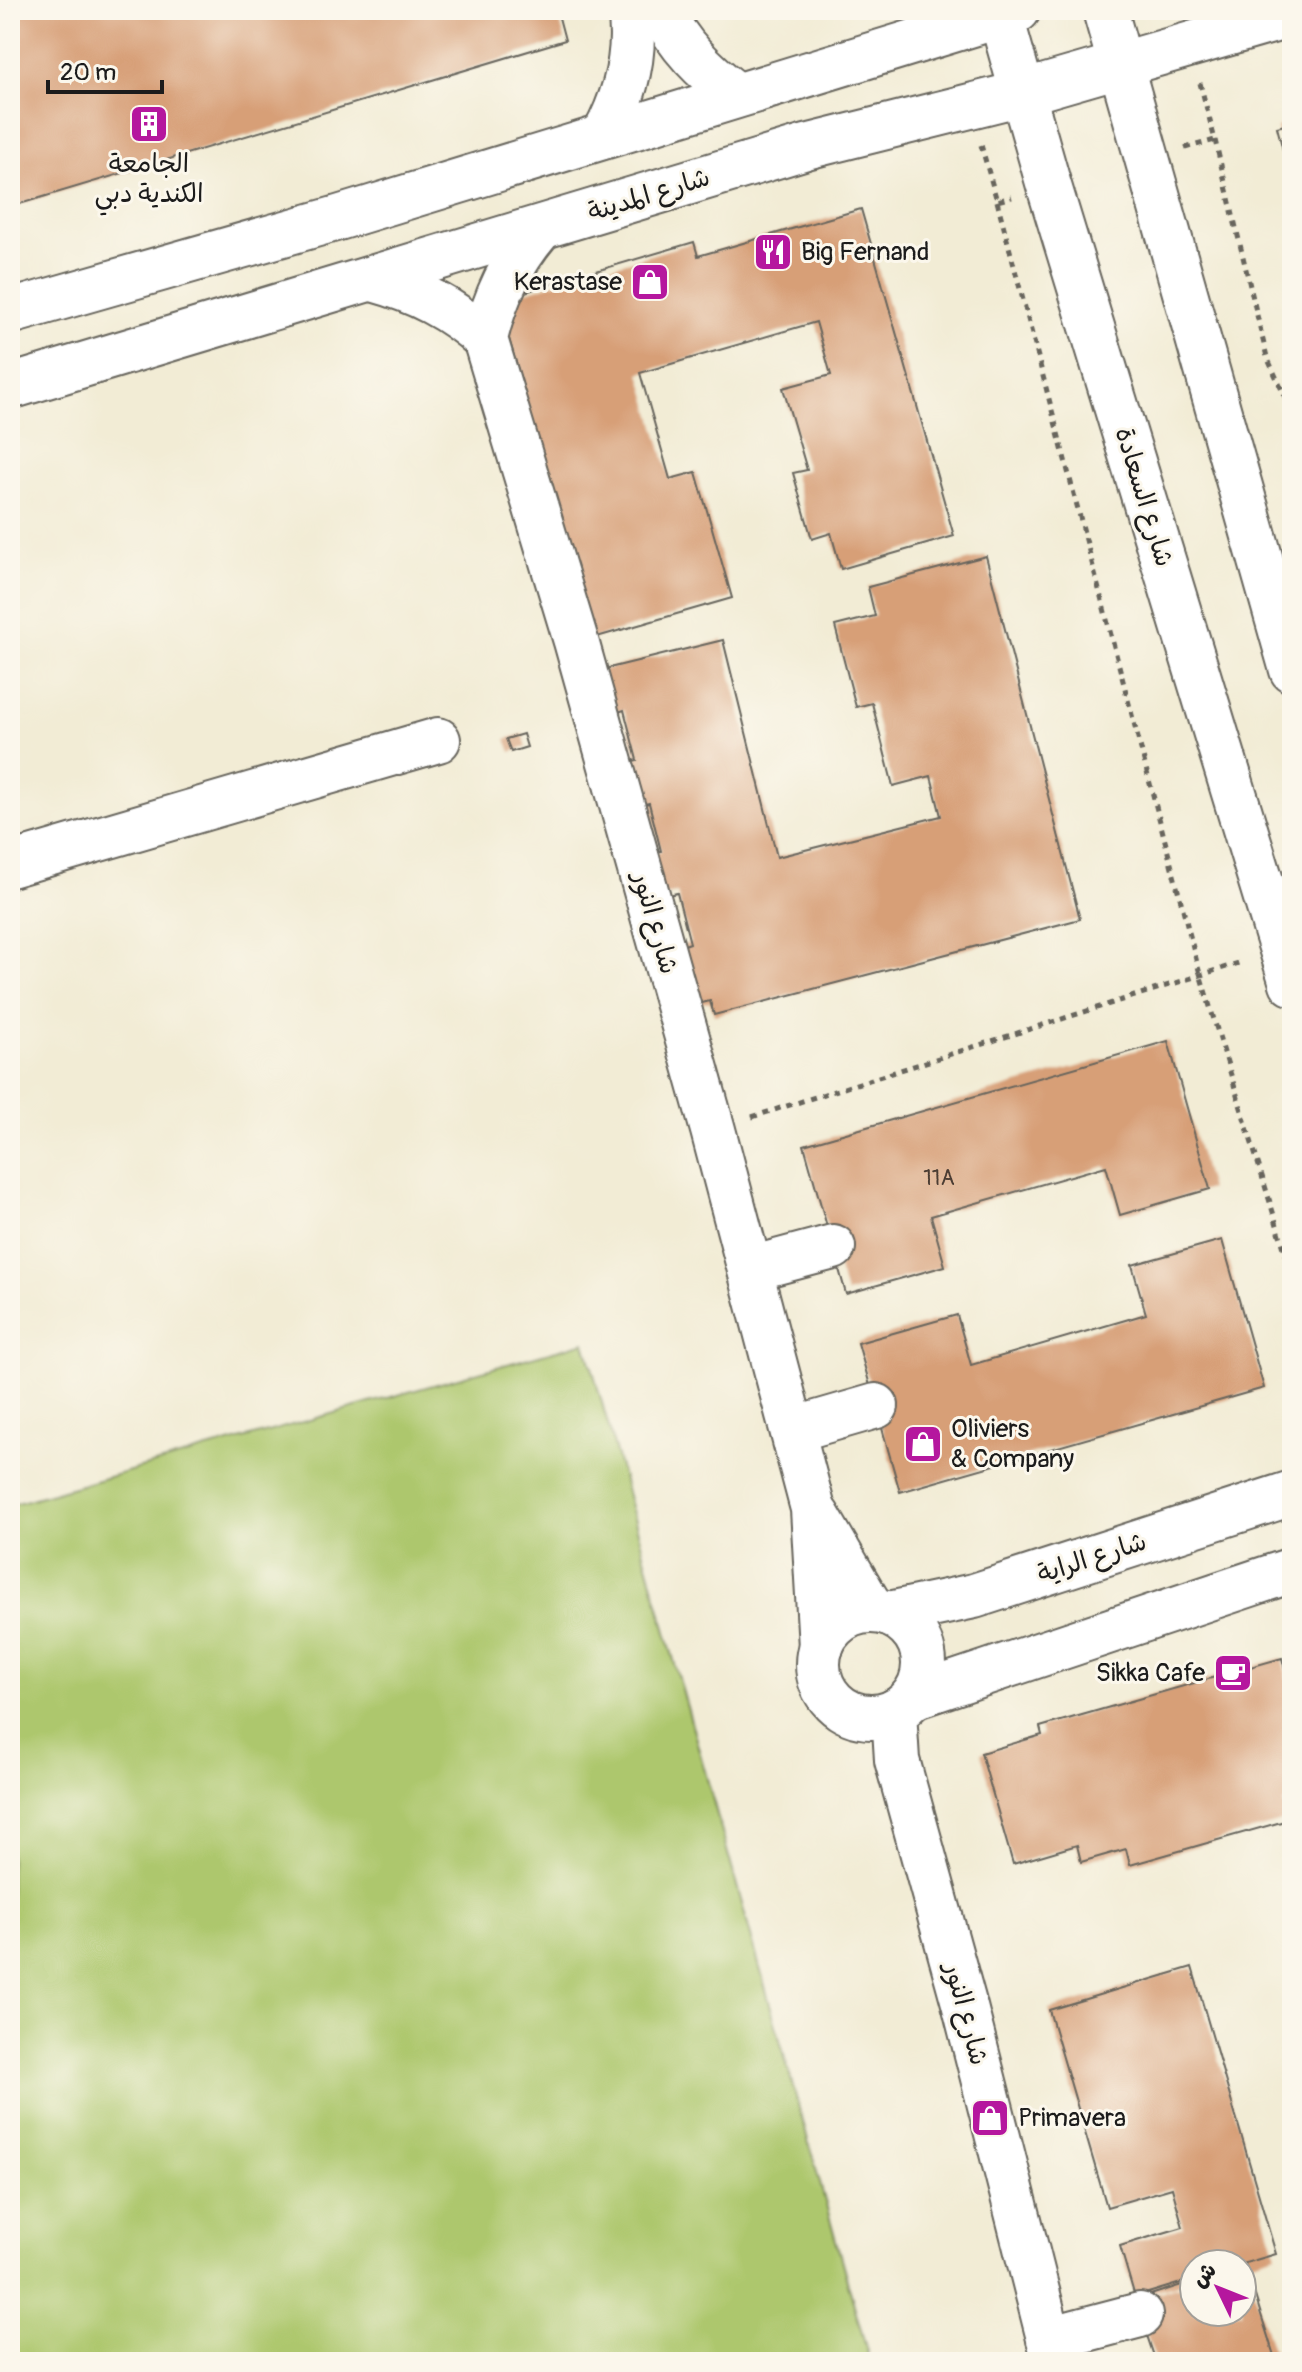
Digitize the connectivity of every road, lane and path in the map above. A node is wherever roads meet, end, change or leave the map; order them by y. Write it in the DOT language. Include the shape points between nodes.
graph roads {
  1 [pos="599,10"];
  2 [pos="617,10"];
  3 [pos="630,10"];
  4 [pos="662,10"];
  5 [pos="1105,10"];
  6 [pos="1006,12"];
  7 [pos="1292,15"];
  8 [pos="1189,44"];
  9 [pos="1119,64"];
  10 [pos="1022,93"];
  11 [pos="736,95"];
  12 [pos="604,136"];
  13 [pos="1215,140"];
  14 [pos="1146,159"];
  15 [pos="997,201"];
  16 [pos="539,230"];
  17 [pos="373,279"];
  18 [pos="10,312"];
  19 [pos="485,339"];
  20 [pos="10,387"];
  21 [pos="1292,412"];
  22 [pos="1292,670"];
  23 [pos="438,740"];
  24 [pos="10,865"];
  25 [pos="1287,967"];
  26 [pos="1200,974"];
  27 [pos="713,1130"];
  28 [pos="833,1247"];
  29 [pos="750,1269"];
  30 [pos="1292,1274"];
  31 [pos="876,1406"];
  32 [pos="793,1430"];
  33 [pos="1292,1493"];
  34 [pos="813,1509"];
  35 [pos="1292,1570"];
  36 [pos="881,1612"];
  37 [pos="821,1647"];
  38 [pos="891,1709"];
  39 [pos="1140,2315"];
  40 [pos="1052,2351"];
  1 -- 2 [label="street"];
  3 -- 12 [label="street" via="630,63 621,101"];
  4 -- 11 [label="street" via="700,65"];
  5 -- 9 [label="street"];
  6 -- 10 [label="street, شارع السعادة"];
  6 -- 11 [label="street"];
  7 -- 8 [label="street, شارع المدينة"];
  8 -- 9 [label="street, شارع المدينة"];
  8 -- 13 [label="path"];
  9 -- 10 [label="street, شارع المدينة"];
  9 -- 14 [label="street"];
  10 -- 16 [label="street, شارع المدينة" via="806,147"];
  10 -- 25 [label="street, شارع السعادة"];
  11 -- 12 [label="street"];
  12 -- 18 [label="street"];
  13 -- 14 [label="path"];
  13 -- 21 [label="path" via="1267,357"];
  14 -- 22 [label="street"];
  15 -- 26 [label="path"];
  16 -- 17 [label="street, شارع المدينة"];
  16 -- 19 [label="street" via="499,292"];
  17 -- 19 [label="street" via="422,295"];
  17 -- 20 [label="street, شارع المدينة"];
  19 -- 27 [label="street, شارع النور" via="559,580"];
  23 -- 24 [label="street"];
  25 -- 26 [label="path"];
  26 -- 27 [label="path"];
  26 -- 30 [label="path"];
  27 -- 29 [label="street, شارع النور"];
  28 -- 29 [label="street"];
  29 -- 32 [label="street, شارع النور"];
  31 -- 32 [label="street"];
  32 -- 34 [label="street, شارع النور"];
  33 -- 36 [label="street, شارع الراية" via="974,1596"];
  34 -- 36 [label="street"];
  34 -- 37 [label="street"];
  35 -- 38 [label="street"];
  36 -- 37 [label="street" via="841,1620"];
  36 -- 38 [label="street" via="916,1634 923,1649 921,1682"];
  37 -- 38 [label="street" via="818,1662 826,1693 844,1710"];
  38 -- 40 [label="street, شارع النور" via="897,1760"];
  39 -- 40 [label="street"];
}
